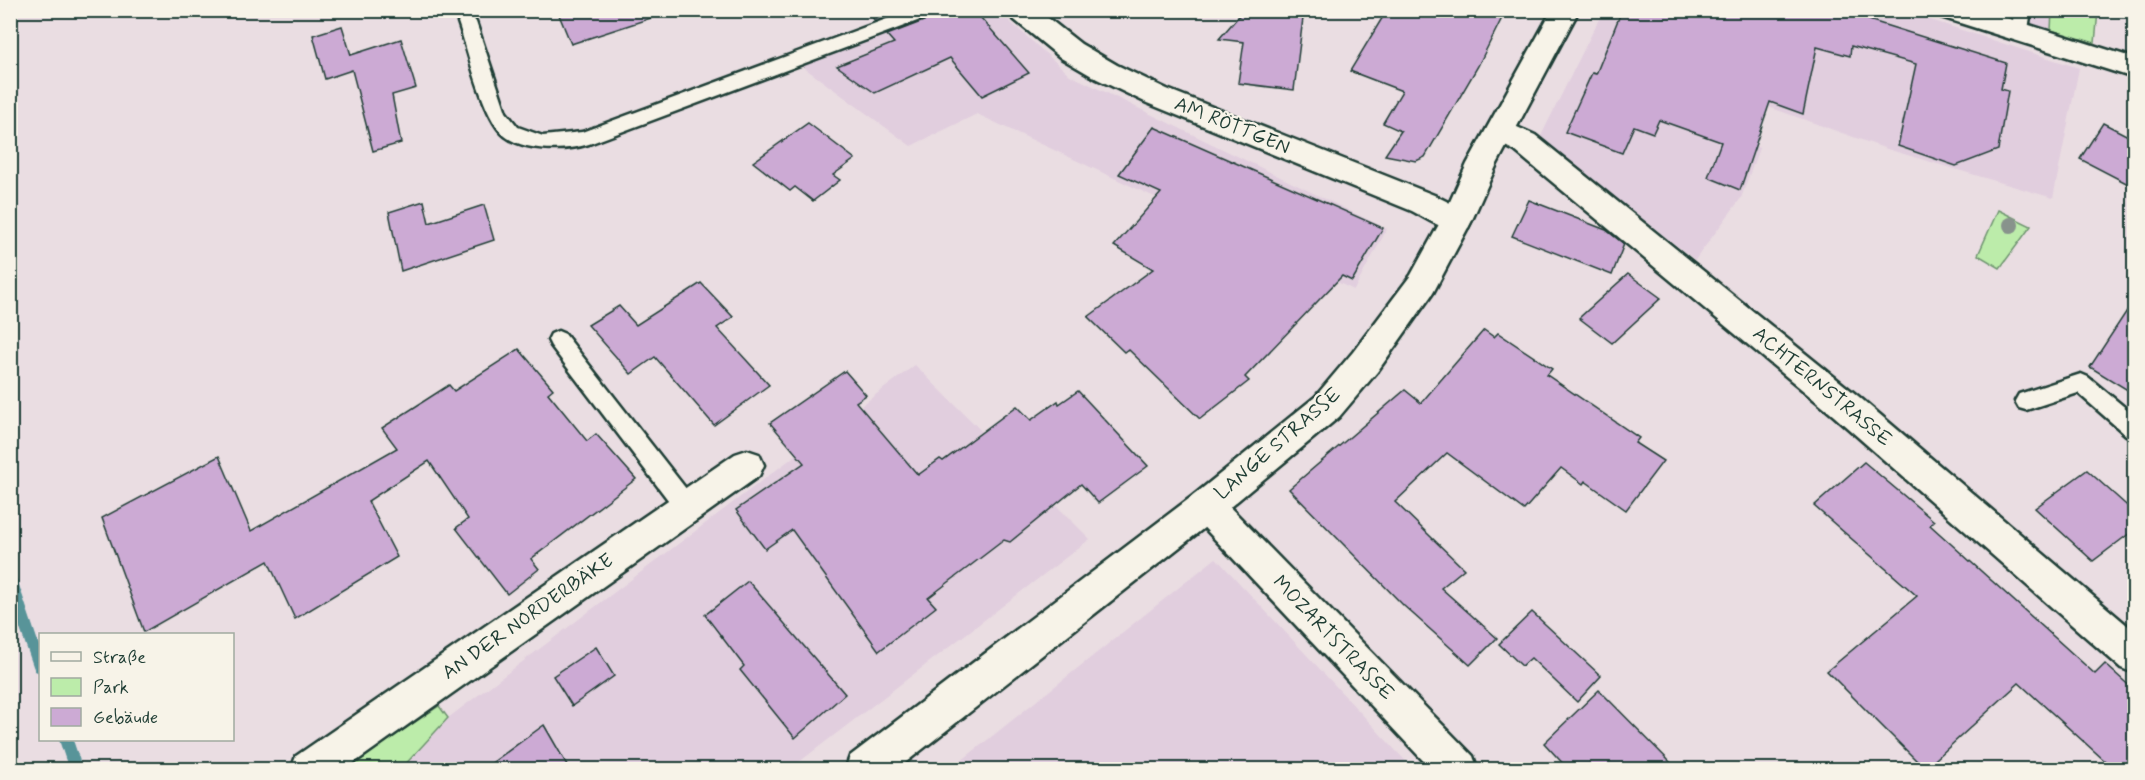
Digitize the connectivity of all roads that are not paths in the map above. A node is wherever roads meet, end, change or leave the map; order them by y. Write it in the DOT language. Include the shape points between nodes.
graph roads {
  1 [pos="930,10"];
  2 [pos="1020,10"];
  3 [pos="1566,10"];
  4 [pos="1950,10"];
  5 [pos="2022,21"];
  6 [pos="467,22"];
  7 [pos="2134,68"];
  8 [pos="1501,131"];
  9 [pos="1457,220"];
  10 [pos="558,340"];
  11 [pos="2026,401"];
  12 [pos="2134,428"];
  13 [pos="747,465"];
  14 [pos="686,506"];
  15 [pos="1206,506"];
  16 [pos="2134,655"];
  17 [pos="310,770"];
  18 [pos="864,770"];
  19 [pos="1459,770"];
  1 -- 6 [label="lane" via="583,139 542,143 512,132 498,115"];
  2 -- 9 [label="street, AM RÖTTGEN" via="1071,51 1107,72"];
  3 -- 8 [label="street, LANGE STRASSE"];
  4 -- 5 [label="street"];
  5 -- 7 [label="street"];
  8 -- 9 [label="street, LANGE STRASSE"];
  8 -- 16 [label="street, ACHTERNSTRASSE" via="1525,143 1846,406"];
  9 -- 15 [label="street, LANGE STRASSE" via="1401,315 1327,407"];
  10 -- 14 [label="lane"];
  11 -- 12 [label="lane" via="2081,383"];
  13 -- 14 [label="street, AN DER NORDERBÄKE"];
  14 -- 17 [label="street, AN DER NORDERBÄKE"];
  15 -- 18 [label="street, LANGE STRASSE"];
  15 -- 19 [label="street, MOZARTSTRASSE"];
}
